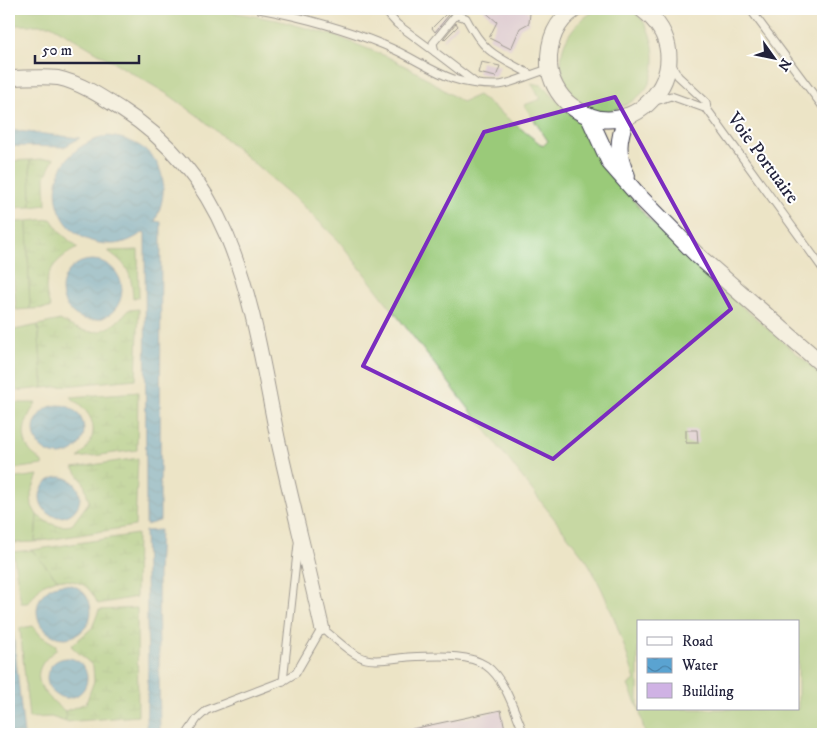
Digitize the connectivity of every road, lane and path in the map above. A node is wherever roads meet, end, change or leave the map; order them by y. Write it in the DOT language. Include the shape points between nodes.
graph roads {
  1 [pos="259,9"];
  2 [pos="391,9"];
  3 [pos="462,9"];
  4 [pos="750,9"];
  5 [pos="570,10"];
  6 [pos="646,11"];
  7 [pos="466,18"];
  8 [pos="435,52"];
  9 [pos="669,59"];
  10 [pos="549,68"];
  11 [pos="530,74"];
  12 [pos="9,78"];
  13 [pos="477,84"];
  14 [pos="648,104"];
  15 [pos="823,107"];
  16 [pos="709,112"];
  17 [pos="588,115"];
  18 [pos="627,116"];
  19 [pos="632,187"];
  20 [pos="823,269"];
  21 [pos="823,365"];
  22 [pos="299,531"];
  23 [pos="322,628"];
  24 [pos="283,681"];
  25 [pos="187,734"];
  26 [pos="524,734"];
  1 -- 13 [label="lane" via="302,17 340,29 386,46 442,76"];
  2 -- 8 [label="lane" via="387,13 396,24"];
  3 -- 7 [label="lane"];
  4 -- 15 [label="lane"];
  5 -- 10 [label="street" via="551,40"];
  6 -- 9 [label="street" via="664,35"];
  7 -- 8 [label="lane" via="456,14 433,42"];
  7 -- 11 [label="lane" via="488,51"];
  8 -- 13 [label="lane"];
  9 -- 14 [label="street" via="659,91"];
  9 -- 16 [label="lane, Voie Portuaire" via="678,76 706,102"];
  10 -- 11 [label="lane"];
  10 -- 17 [label="street" via="560,95"];
  11 -- 13 [label="lane" via="500,85"];
  12 -- 22 [label="street" via="56,78 103,98 130,114 161,140 200,184 226,230 247,292"];
  14 -- 16 [label="lane" via="672,96"];
  14 -- 18 [label="street"];
  16 -- 20 [label="lane, Voie Portuaire"];
  17 -- 18 [label="street" via="614,119"];
  17 -- 19 [label="street" via="610,163"];
  18 -- 19 [label="street" via="618,142 620,163"];
  19 -- 21 [label="street" via="698,255"];
  22 -- 23 [label="street"];
  22 -- 24 [label="lane"];
  23 -- 24 [label="lane" via="296,673"];
  23 -- 26 [label="lane" via="366,659 471,657 487,666 508,692"];
  24 -- 25 [label="lane" via="207,710"];
}
